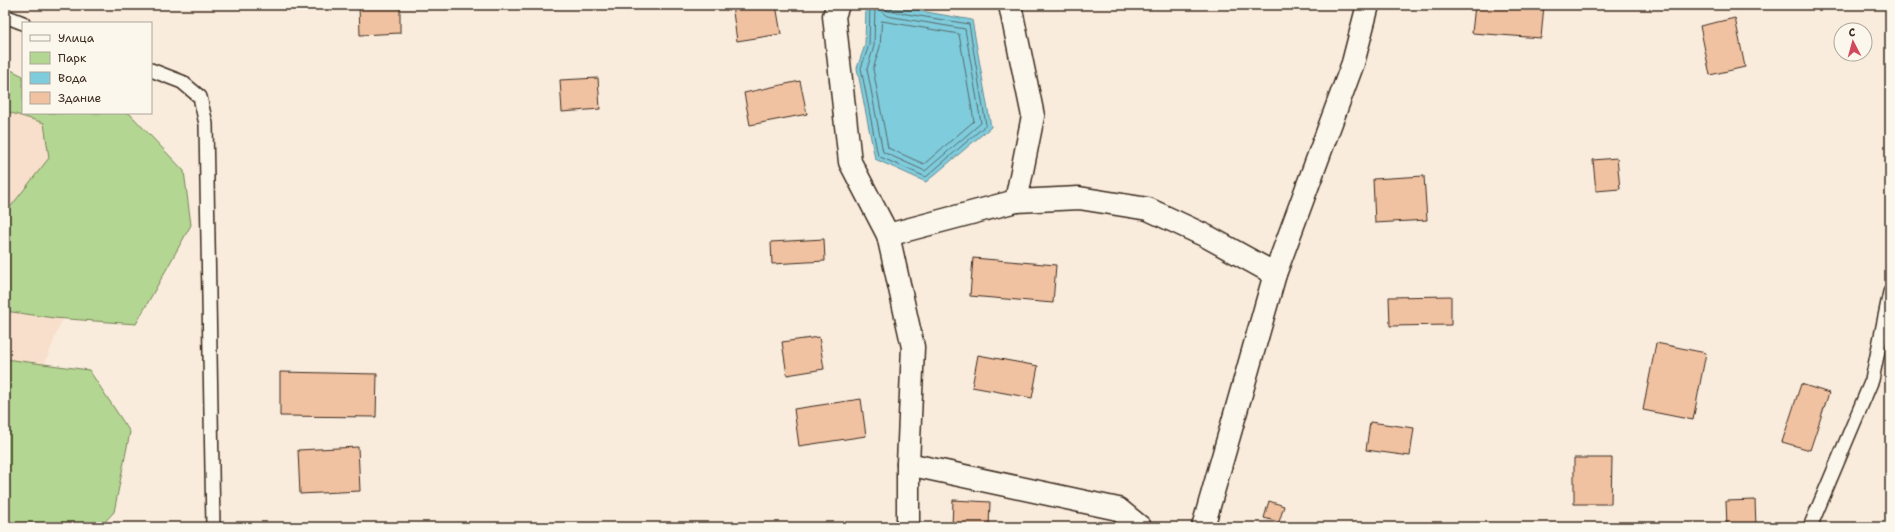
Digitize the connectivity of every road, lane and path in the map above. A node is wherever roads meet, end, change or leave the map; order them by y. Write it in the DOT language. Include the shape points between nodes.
graph roads {
  1 [pos="838,5"];
  2 [pos="1010,5"];
  3 [pos="1368,5"];
  4 [pos="5,16"];
  5 [pos="22,23"];
  6 [pos="152,70"];
  7 [pos="1016,201"];
  8 [pos="888,235"];
  9 [pos="1275,274"];
  10 [pos="1890,292"];
  11 [pos="908,464"];
  12 [pos="213,527"];
  13 [pos="908,527"];
  14 [pos="1140,527"];
  15 [pos="1203,527"];
  16 [pos="1810,527"];
  1 -- 8 [label="street" via="834,16 850,162"];
  2 -- 7 [label="street" via="1032,116"];
  3 -- 9 [label="street" via="1354,64"];
  4 -- 5 [label="lane"];
  6 -- 12 [label="lane" via="182,82 200,97 206,124"];
  7 -- 8 [label="street"];
  7 -- 9 [label="street" via="1078,198 1148,209 1208,237"];
  8 -- 11 [label="street" via="913,347"];
  9 -- 15 [label="street"];
  10 -- 16 [label="lane" via="1872,380"];
  11 -- 13 [label="street"];
  11 -- 14 [label="street" via="1118,510"];
}
